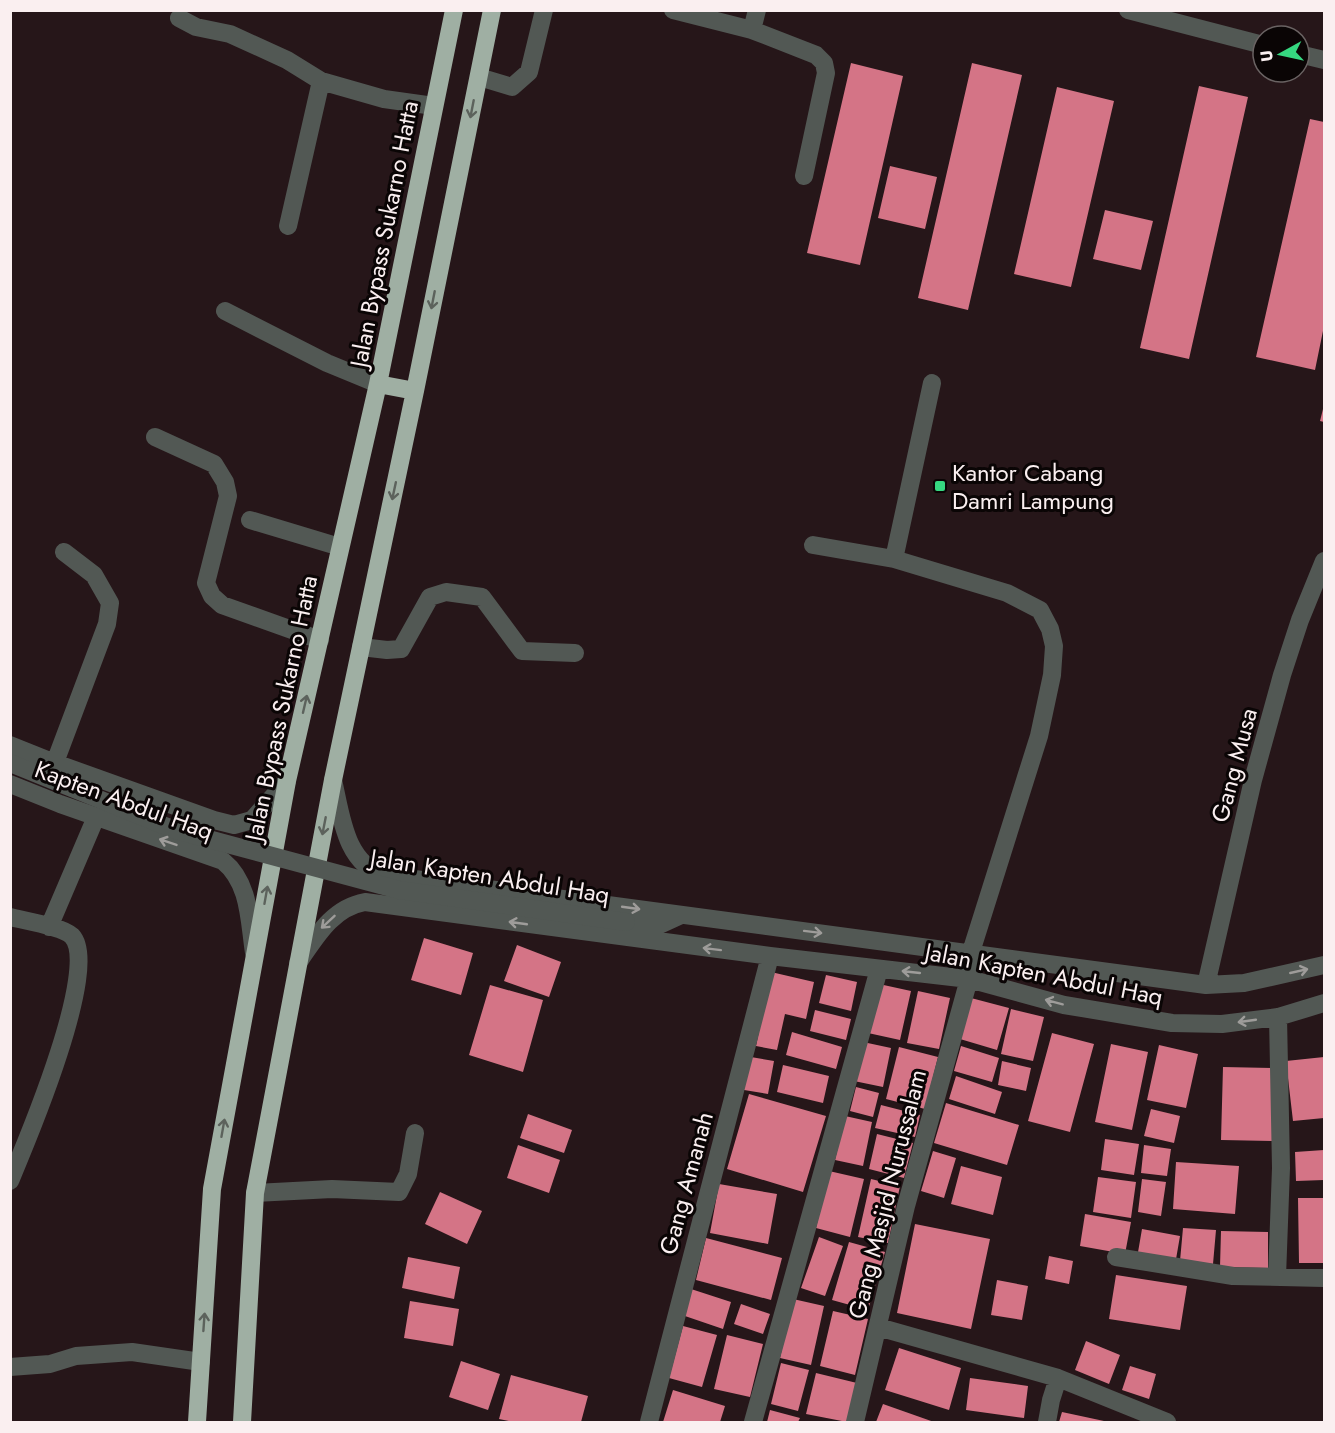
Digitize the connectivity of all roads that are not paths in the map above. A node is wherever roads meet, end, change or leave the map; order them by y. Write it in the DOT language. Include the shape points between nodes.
graph roads {
  1 [pos="454,10"];
  2 [pos="492,10"];
  3 [pos="544,10"];
  4 [pos="673,10"];
  5 [pos="757,10"];
  6 [pos="1128,10"];
  7 [pos="178,18"];
  8 [pos="752,30"];
  9 [pos="1251,42"];
  10 [pos="479,77"];
  11 [pos="321,81"];
  12 [pos="434,106"];
  13 [pos="804,177"];
  14 [pos="288,226"];
  15 [pos="225,311"];
  16 [pos="378,384"];
  17 [pos="932,384"];
  18 [pos="415,391"];
  19 [pos="155,437"];
  20 [pos="250,520"];
  21 [pos="813,545"];
  22 [pos="340,547"];
  23 [pos="64,552"];
  24 [pos="894,559"];
  25 [pos="1324,561"];
  26 [pos="320,640"];
  27 [pos="361,647"];
  28 [pos="575,653"];
  29 [pos="10,745"];
  30 [pos="10,763"];
  31 [pos="55,764"];
  32 [pos="333,780"];
  33 [pos="287,781"];
  34 [pos="10,784"];
  35 [pos="41,797"];
  36 [pos="96,817"];
  37 [pos="214,820"];
  38 [pos="205,854"];
  39 [pos="400,877"];
  40 [pos="398,906"];
  41 [pos="683,915"];
  42 [pos="10,917"];
  43 [pos="657,926"];
  44 [pos="49,927"];
  45 [pos="681,945"];
  46 [pos="971,952"];
  47 [pos="770,956"];
  48 [pos="254,958"];
  49 [pos="297,964"];
  50 [pos="1324,965"];
  51 [pos="879,969"];
  52 [pos="969,979"];
  53 [pos="1206,985"];
  54 [pos="1324,1003"];
  55 [pos="1278,1017"];
  56 [pos="415,1133"];
  57 [pos="10,1182"];
  58 [pos="255,1193"];
  59 [pos="1116,1257"];
  60 [pos="1277,1277"];
  61 [pos="1324,1278"];
  62 [pos="878,1327"];
  63 [pos="201,1362"];
  64 [pos="10,1366"];
  65 [pos="1058,1378"];
  66 [pos="197,1422"];
  67 [pos="242,1422"];
  68 [pos="649,1422"];
  69 [pos="753,1422"];
  70 [pos="855,1422"];
  71 [pos="1047,1422"];
  72 [pos="1167,1422"];
  1 -- 12 [label="highway, Jalan Bypass Sukarno Hatta"];
  2 -- 10 [label="highway"];
  3 -- 10 [label="street" via="529,72 512,87"];
  4 -- 8 [label="street"];
  5 -- 8 [label="street"];
  6 -- 9 [label="street"];
  7 -- 11 [label="street" via="240,39"];
  8 -- 13 [label="street" via="816,55 824,63 826,73"];
  10 -- 18 [label="highway, one-way"];
  11 -- 12 [label="street" via="384,99"];
  11 -- 14 [label="street"];
  12 -- 16 [label="highway, Jalan Bypass Sukarno Hatta"];
  15 -- 16 [label="street" via="327,363"];
  16 -- 18 [label="highway"];
  16 -- 22 [label="highway, Jalan Bypass Sukarno Hatta"];
  17 -- 24 [label="street"];
  18 -- 27 [label="highway, one-way"];
  19 -- 26 [label="street" via="214,464 225,482 228,496 206,583 212,596 222,605"];
  20 -- 22 [label="street"];
  21 -- 24 [label="street, Gang Masjid Nurussalam"];
  22 -- 26 [label="highway, Jalan Bypass Sukarno Hatta"];
  23 -- 31 [label="street" via="94,575 110,603 107,624"];
  24 -- 46 [label="street, Gang Masjid Nurussalam" via="1007,593 1040,610 1054,646 1039,736"];
  25 -- 53 [label="street, Gang Musa" via="1282,675 1253,780"];
  33 -- 26 [label="highway, Jalan Bypass Sukarno Hatta, one-way"];
  27 -- 28 [label="street" via="401,649 430,597 446,592 482,597 522,651"];
  27 -- 32 [label="highway"];
  29 -- 31 [label="street, Kapten Abdul Haq"];
  30 -- 43 [label="street, Jalan Kapten Abdul Haq, bridge" via="175,830 399,890"];
  31 -- 35 [label="street"];
  31 -- 37 [label="street, Kapten Abdul Haq"];
  32 -- 39 [label="street, Jalan Kapten Abdul Haq" via="345,832 359,861 376,872"];
  32 -- 49 [label="highway, one-way"];
  33 -- 37 [label="street, Kapten Abdul Haq" via="252,820 234,825"];
  48 -- 33 [label="highway, Jalan Bypass Sukarno Hatta, one-way"];
  34 -- 35 [label="street, Kapten Abdul Haq"];
  35 -- 36 [label="street, Kapten Abdul Haq"];
  38 -- 36 [label="street, Kapten Abdul Haq, one-way"];
  36 -- 44 [label="street"];
  37 -- 38 [label="street" via="225,830 225,844 219,852"];
  38 -- 48 [label="street, Kapten Abdul Haq" via="223,861 241,880"];
  39 -- 40 [label="street" via="389,882 385,891 390,903"];
  39 -- 41 [label="street, Jalan Kapten Abdul Haq, one-way"];
  45 -- 40 [label="street, Jalan Kapten Abdul Haq, one-way"];
  40 -- 49 [label="street, Jalan Kapten Abdul Haq, one-way" via="357,903 324,924"];
  41 -- 43 [label="street"];
  41 -- 46 [label="street, Jalan Kapten Abdul Haq, one-way"];
  42 -- 44 [label="street"];
  43 -- 45 [label="street"];
  44 -- 57 [label="street" via="70,935 80,958 69,1021 42,1107"];
  47 -- 45 [label="street, Jalan Kapten Abdul Haq, one-way"];
  46 -- 52 [label="street, Gang Masjid Nurussalam"];
  46 -- 53 [label="street, Jalan Kapten Abdul Haq"];
  47 -- 51 [label="street, Jalan Kapten Abdul Haq"];
  47 -- 68 [label="street, Gang Amanah"];
  63 -- 48 [label="highway, Jalan Bypass Sukarno Hatta, one-way" via="212,1189"];
  49 -- 58 [label="highway"];
  53 -- 50 [label="street, Jalan Kapten Abdul Haq, one-way" via="1244,983"];
  52 -- 51 [label="street, Jalan Kapten Abdul Haq, one-way"];
  51 -- 69 [label="street"];
  55 -- 52 [label="street, Jalan Kapten Abdul Haq, one-way" via="1222,1024 1172,1023 1064,1005"];
  52 -- 62 [label="street, Gang Masjid Nurussalam" via="906,1206"];
  54 -- 55 [label="street, Jalan Kapten Abdul Haq"];
  55 -- 60 [label="street" via="1281,1168"];
  56 -- 58 [label="street" via="408,1174 399,1192 332,1189"];
  58 -- 67 [label="highway"];
  59 -- 60 [label="street" via="1233,1276"];
  60 -- 61 [label="street"];
  62 -- 65 [label="street"];
  62 -- 70 [label="street, Gang Masjid Nurussalam"];
  63 -- 64 [label="street" via="132,1352"];
  63 -- 66 [label="highway, Jalan Bypass Sukarno Hatta"];
  65 -- 71 [label="street"];
  65 -- 72 [label="street"];
}
